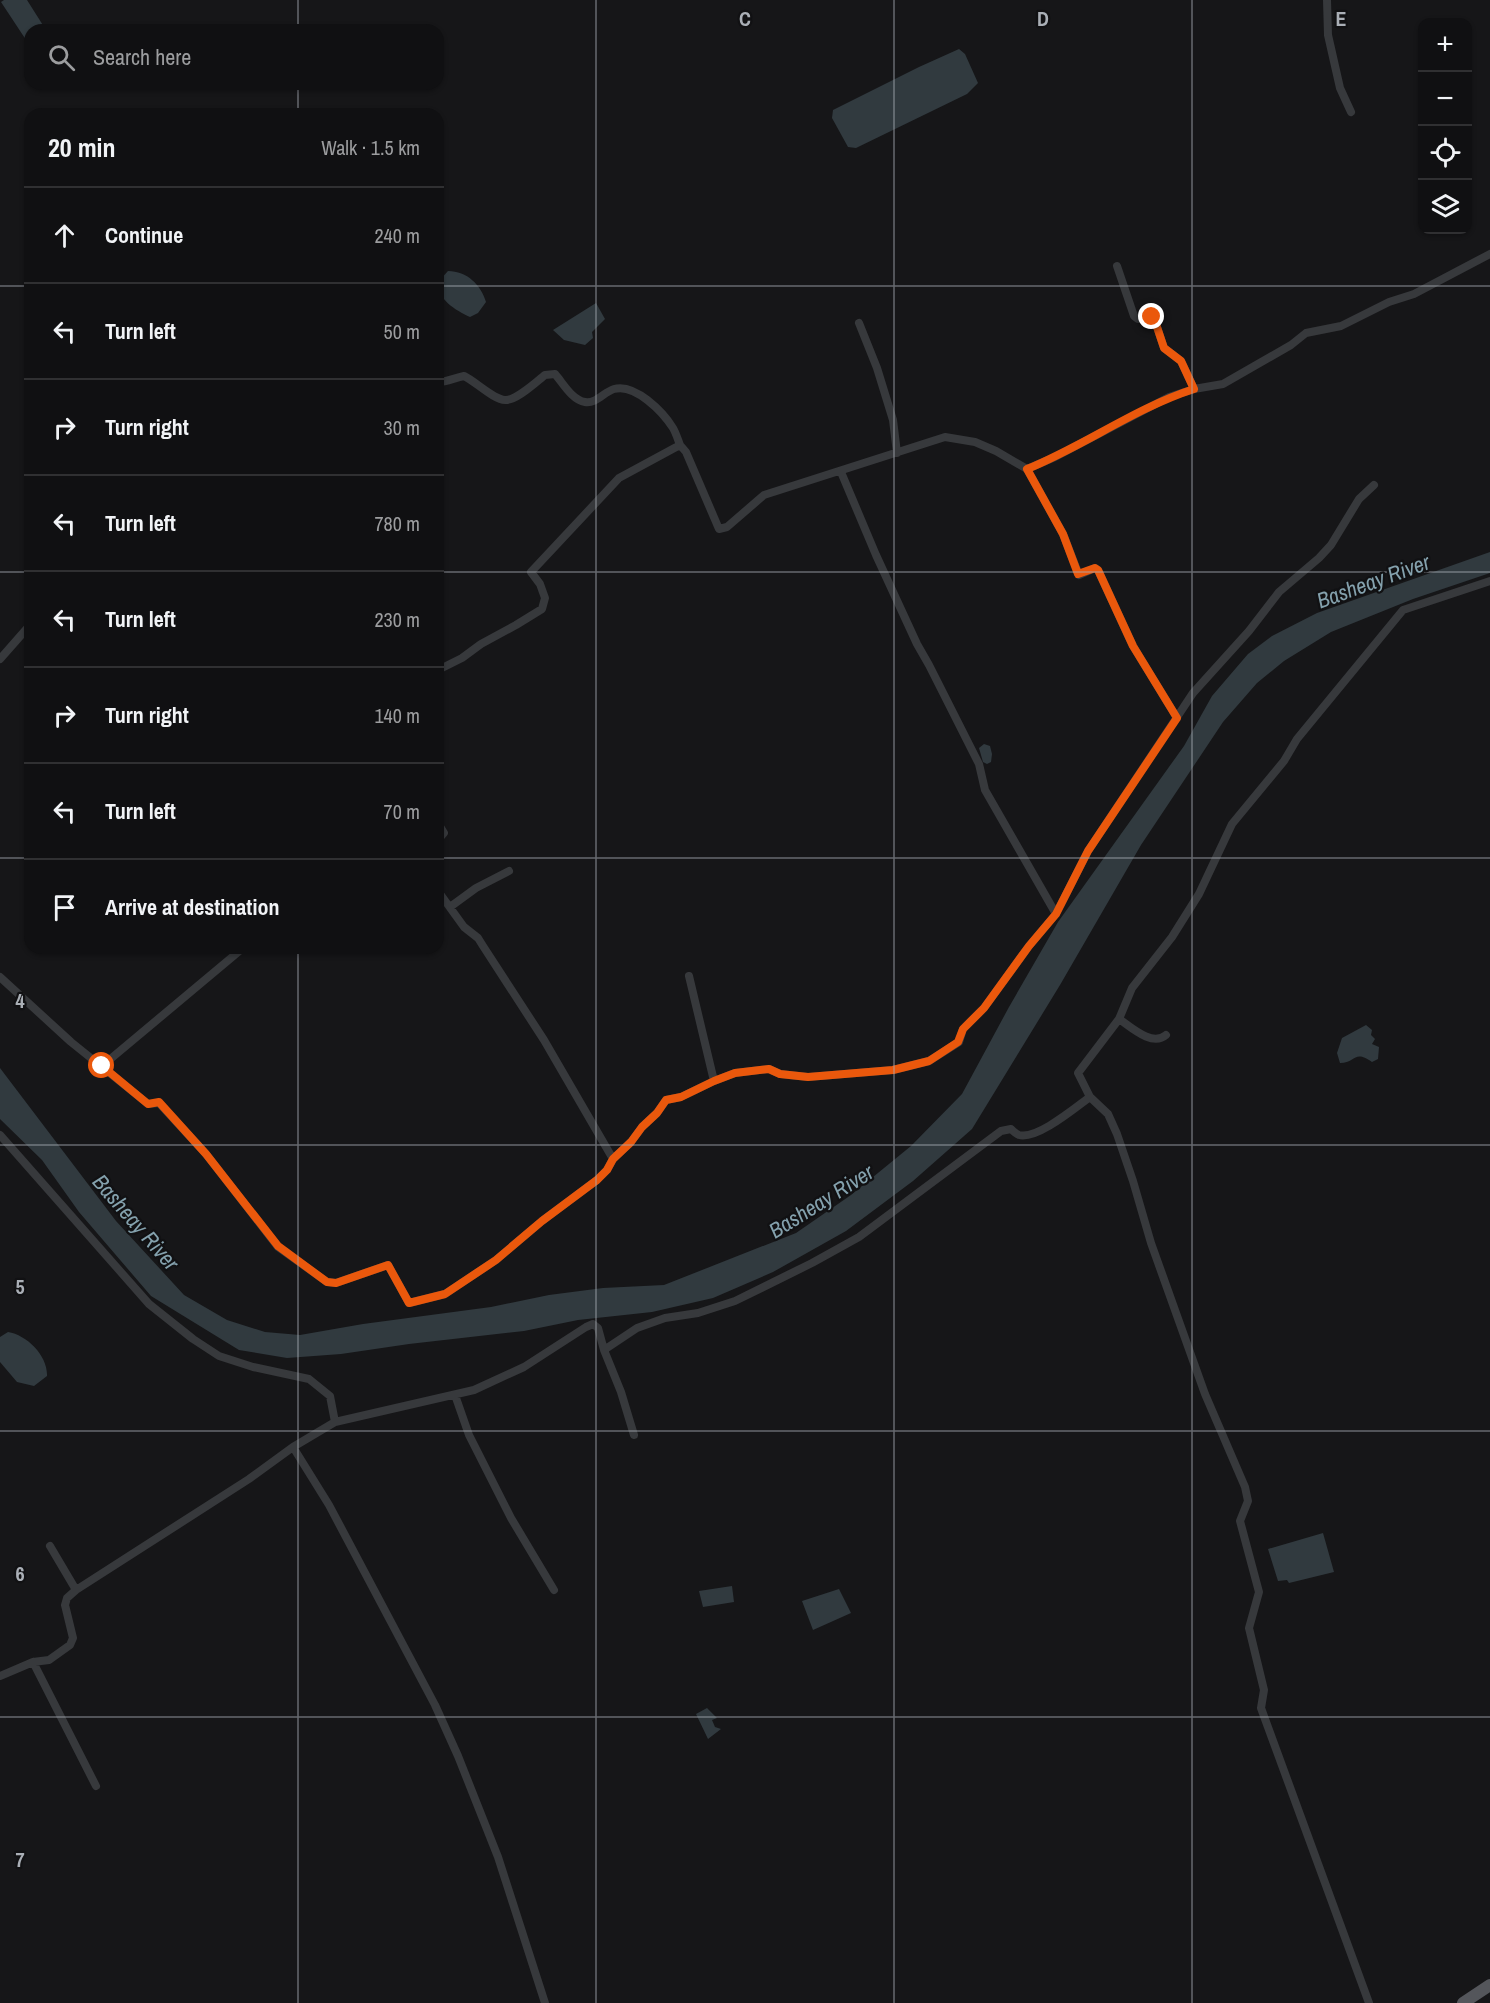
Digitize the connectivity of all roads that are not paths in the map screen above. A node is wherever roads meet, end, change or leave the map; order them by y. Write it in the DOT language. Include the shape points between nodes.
graph roads {
  1 [pos="1327,0"];
  2 [pos="1351,112"];
  3 [pos="1490,254"];
  4 [pos="1117,266"];
  5 [pos="859,323"];
  6 [pos="444,382"];
  7 [pos="1194,389"];
  8 [pos="680,445"];
  9 [pos="897,453"];
  10 [pos="1027,469"];
  11 [pos="841,472"];
  12 [pos="1374,485"];
  13 [pos="1490,581"];
  14 [pos="24,632"];
  15 [pos="0,659"];
  16 [pos="444,667"];
  17 [pos="1177,718"];
  18 [pos="509,871"];
  19 [pos="444,899"];
  20 [pos="450,907"];
  21 [pos="1056,914"];
  22 [pos="236,954"];
  23 [pos="689,976"];
  24 [pos="0,977"];
  25 [pos="1119,1019"];
  26 [pos="1166,1035"];
  27 [pos="102,1066"];
  28 [pos="714,1081"];
  29 [pos="1090,1097"];
  30 [pos="0,1135"];
  31 [pos="613,1159"];
  32 [pos="604,1350"];
  33 [pos="455,1395"];
  34 [pos="335,1422"];
  35 [pos="634,1435"];
  36 [pos="293,1448"];
  37 [pos="50,1546"];
  38 [pos="76,1590"];
  39 [pos="554,1590"];
  40 [pos="33,1662"];
  41 [pos="0,1676"];
  42 [pos="96,1786"];
  43 [pos="1490,1984"];
  44 [pos="545,2003"];
  45 [pos="1369,2003"];
  46 [pos="1463,2003"];
  1 -- 2 [label="street" via="1328,35 1340,87"];
  3 -- 7 [label="street" via="1341,326 1306,333 1223,384"];
  4 -- 7 [label="street" via="1134,316 1154,318 1164,348 1181,361"];
  5 -- 9 [label="street" via="893,420"];
  6 -- 8 [label="street" via="464,376 507,401 549,374 555,374 574,397 586,403 615,388 634,391 674,428"];
  7 -- 10 [label="street" via="1169,397"];
  8 -- 11 [label="street" via="719,529 727,527 764,495"];
  8 -- 16 [label="street" via="619,478 531,572 545,598 542,609"];
  9 -- 10 [label="street" via="945,437 975,442"];
  9 -- 11 [label="street"];
  10 -- 17 [label="street" via="1063,534 1078,574 1098,570 1133,646"];
  11 -- 21 [label="street" via="917,644 979,764 985,790"];
  12 -- 17 [label="street" via="1359,499 1331,545 1279,592 1193,693"];
  13 -- 25 [label="street" via="1403,610 1232,824 1199,894 1132,988"];
  14 -- 15 [label="street"];
  17 -- 21 [label="street" via="1088,851"];
  18 -- 20 [label="street"];
  19 -- 20 [label="street"];
  20 -- 31 [label="street" via="464,927 478,938 544,1040"];
  21 -- 28 [label="street" via="984,1008 963,1029 958,1042 929,1061 893,1070 808,1077 769,1069 735,1073"];
  22 -- 27 [label="street"];
  23 -- 28 [label="street"];
  24 -- 27 [label="street"];
  25 -- 26 [label="street" via="1152,1039"];
  25 -- 29 [label="street" via="1078,1074"];
  27 -- 31 [label="street" via="148,1104 159,1102 206,1154 278,1246 327,1282 336,1283 388,1265 409,1303 445,1294 496,1260 597,1180"];
  28 -- 31 [label="street" via="666,1100"];
  29 -- 32 [label="street" via="1045,1129 1026,1135 1001,1131 860,1237 812,1263 735,1301 637,1328"];
  29 -- 45 [label="street" via="1108,1114 1117,1134 1205,1394 1245,1487 1248,1501 1240,1521 1259,1592 1249,1628 1264,1690 1263,1715"];
  30 -- 34 [label="street" via="149,1304 219,1356 309,1379 330,1396"];
  32 -- 33 [label="street" via="598,1328 593,1324 524,1367"];
  32 -- 35 [label="street"];
  33 -- 34 [label="street"];
  33 -- 39 [label="street" via="469,1435 511,1518"];
  34 -- 36 [label="street"];
  36 -- 38 [label="street"];
  36 -- 44 [label="street" via="329,1505 435,1705 498,1857"];
  37 -- 38 [label="street"];
  38 -- 40 [label="street" via="65,1605 74,1638 70,1646 49,1659"];
  40 -- 41 [label="street"];
  40 -- 42 [label="street"];
  43 -- 46 [label="main road"];
}
